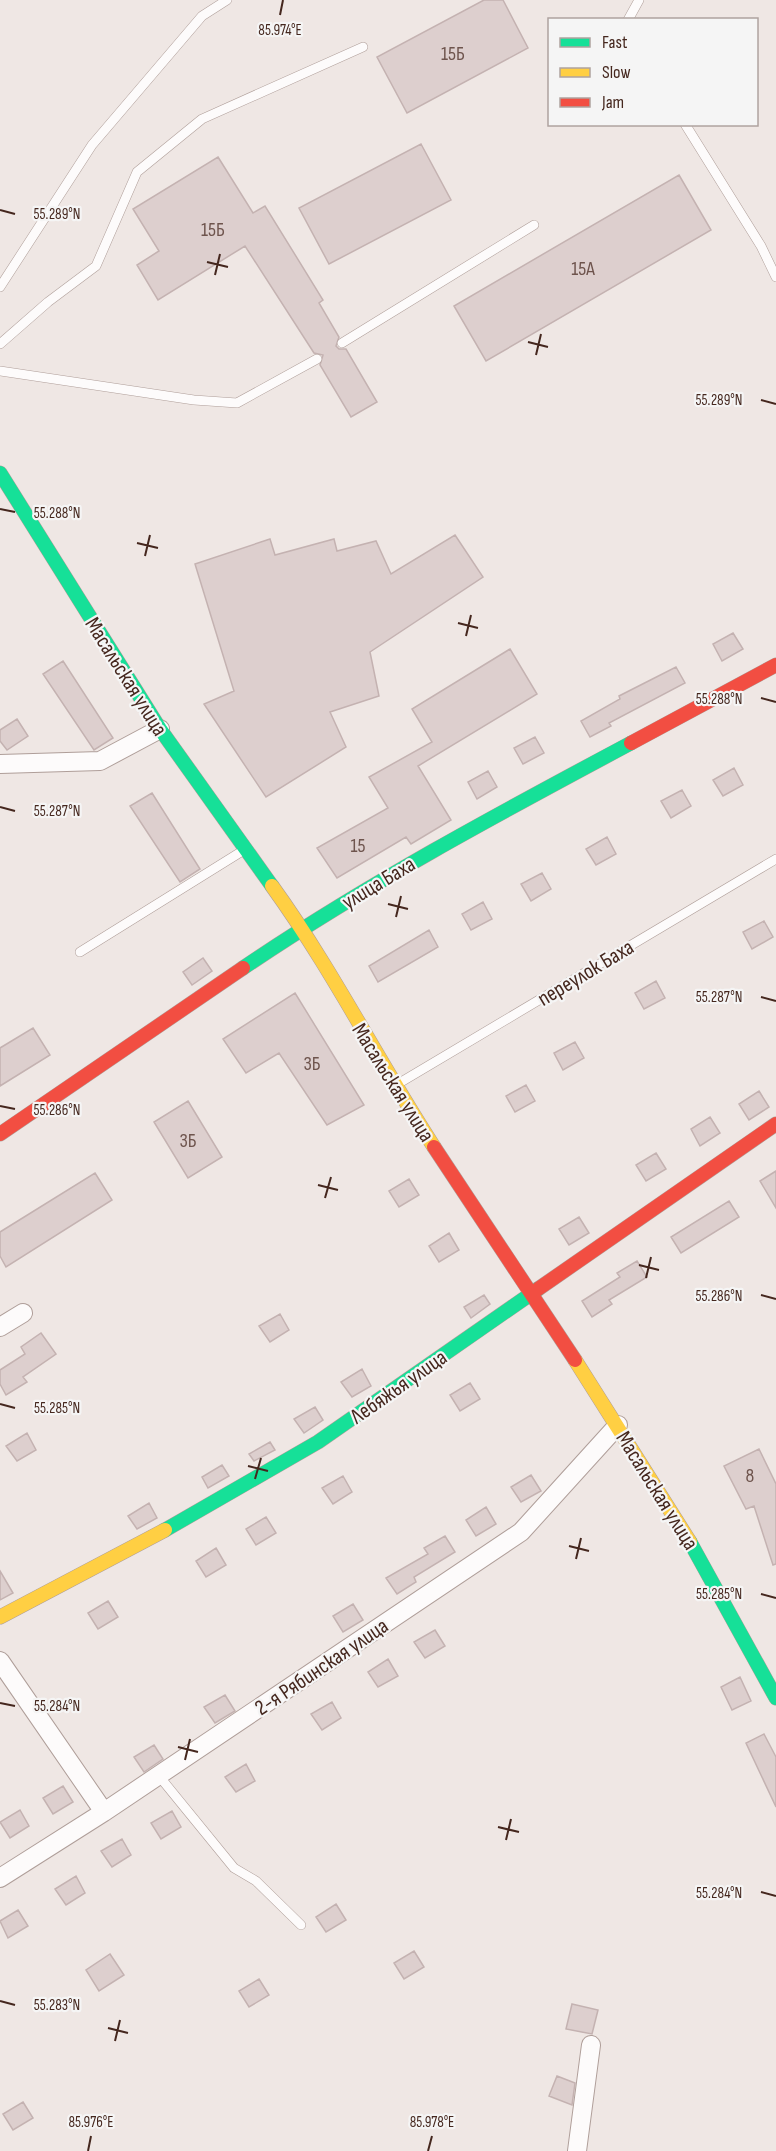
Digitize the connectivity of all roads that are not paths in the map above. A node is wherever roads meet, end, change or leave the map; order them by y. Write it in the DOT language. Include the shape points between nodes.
graph roads {
  1 [pos="227,0"];
  2 [pos="639,0"];
  3 [pos="629,18"];
  4 [pos="363,47"];
  5 [pos="686,126"];
  6 [pos="534,225"];
  7 [pos="776,277"];
  8 [pos="0,287"];
  9 [pos="342,343"];
  10 [pos="0,344"];
  11 [pos="317,359"];
  12 [pos="0,371"];
  13 [pos="0,473"];
  14 [pos="776,665"];
  15 [pos="160,729"];
  16 [pos="0,764"];
  17 [pos="245,849"];
  18 [pos="776,859"];
  19 [pos="302,928"];
  20 [pos="80,952"];
  21 [pos="394,1086"];
  22 [pos="776,1124"];
  23 [pos="0,1134"];
  24 [pos="532,1294"];
  25 [pos="23,1313"];
  26 [pos="0,1327"];
  27 [pos="618,1425"];
  28 [pos="0,1617"];
  29 [pos="0,1661"];
  30 [pos="776,1698"];
  31 [pos="159,1776"];
  32 [pos="104,1812"];
  33 [pos="0,1878"];
  34 [pos="301,1925"];
  35 [pos="591,2045"];
  36 [pos="577,2151"];
  1 -- 8 [label="lane" via="202,16 92,146"];
  2 -- 3 [label="lane"];
  4 -- 10 [label="lane" via="202,119 137,172 96,266"];
  5 -- 7 [label="lane"];
  6 -- 9 [label="lane"];
  11 -- 12 [label="lane" via="237,403"];
  13 -- 15 [label="street, Масальская улица"];
  14 -- 19 [label="street, улица Баха" via="430,850"];
  15 -- 16 [label="street" via="100,760"];
  15 -- 17 [label="street, Масальская улица"];
  17 -- 19 [label="street, Масальская улица"];
  17 -- 20 [label="lane"];
  18 -- 21 [label="lane, переулок Баха"];
  19 -- 21 [label="street, Масальская улица"];
  19 -- 23 [label="street, улица Баха"];
  21 -- 24 [label="street, Масальская улица"];
  22 -- 24 [label="street, Лебяжья улица"];
  24 -- 27 [label="street, Масальская улица"];
  24 -- 28 [label="street, Лебяжья улица" via="318,1442 155,1536"];
  25 -- 26 [label="street"];
  27 -- 30 [label="street, Масальская улица" via="701,1560"];
  27 -- 31 [label="street, 2-я Рябинская улица" via="521,1532"];
  29 -- 32 [label="street"];
  31 -- 32 [label="street, 2-я Рябинская улица"];
  31 -- 34 [label="lane" via="234,1868 256,1881"];
  32 -- 33 [label="street, 2-я Рябинская улица"];
  35 -- 36 [label="street"];
}
